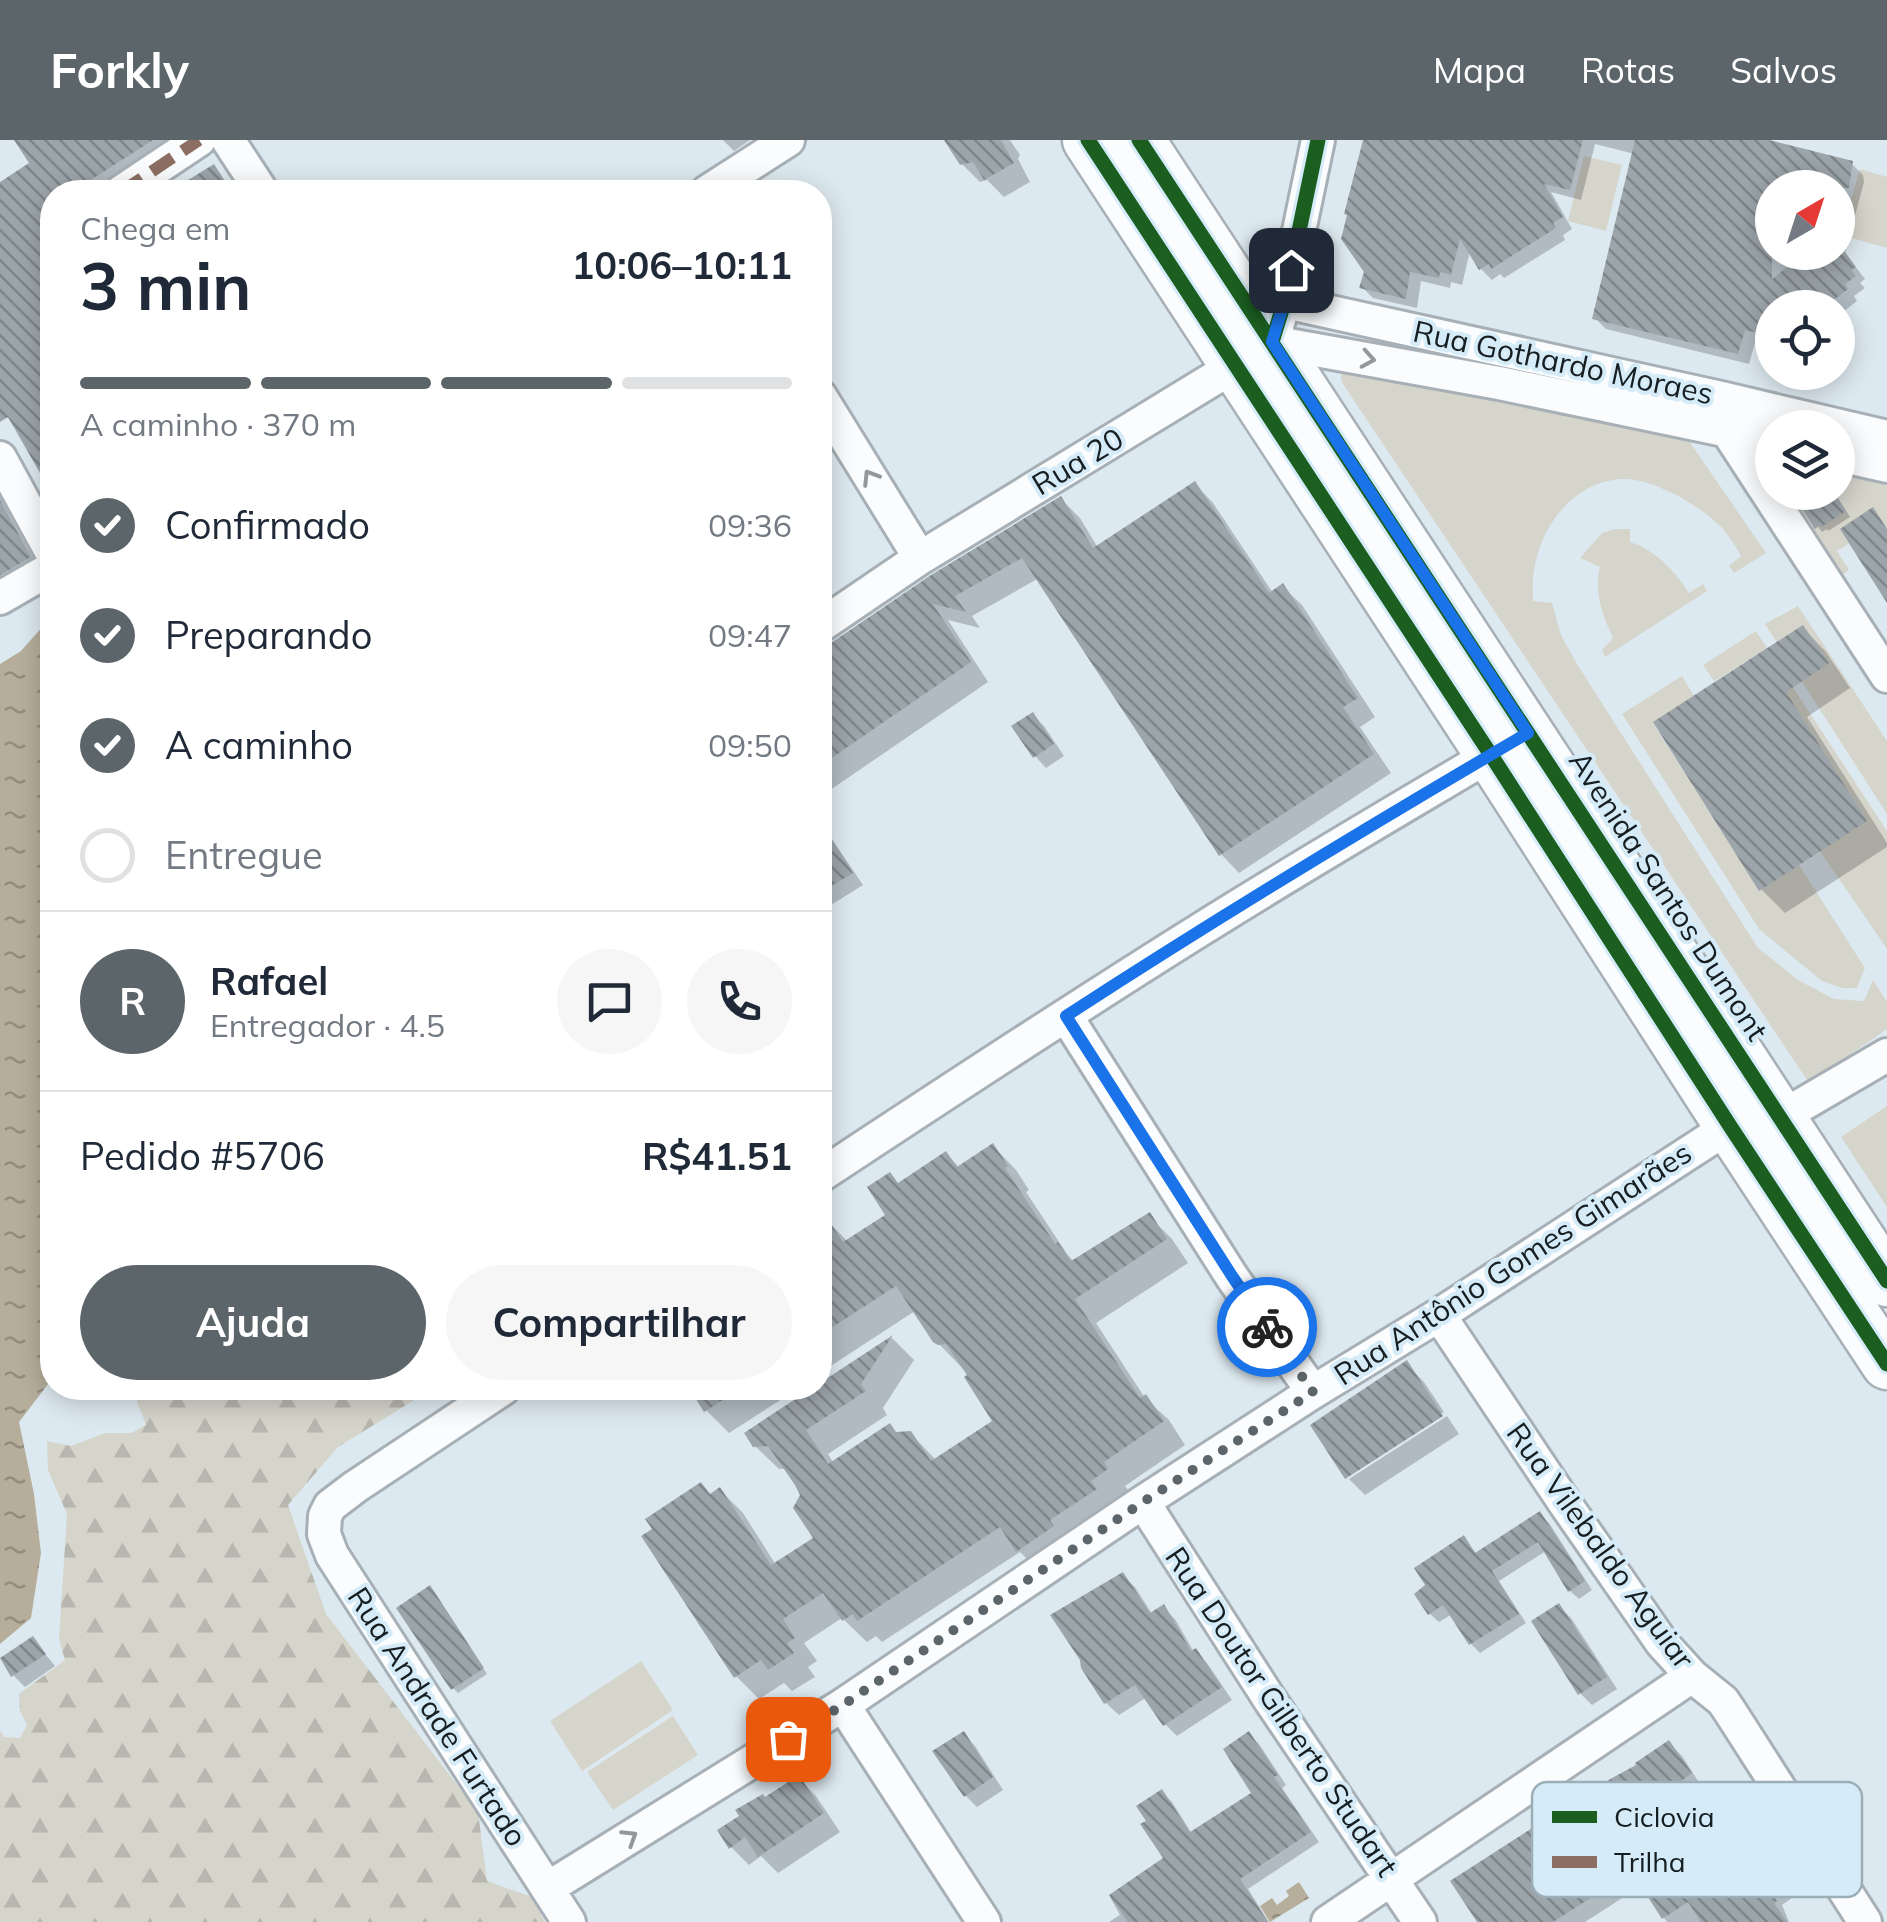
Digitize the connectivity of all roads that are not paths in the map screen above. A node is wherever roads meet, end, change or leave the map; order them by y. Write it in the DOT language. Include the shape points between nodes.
graph roads {
  1 [pos="200,140"];
  2 [pos="228,140"];
  3 [pos="788,140"];
  4 [pos="1088,140"];
  5 [pos="1139,140"];
  6 [pos="1318,140"];
  7 [pos="139,180"];
  8 [pos="254,180"];
  9 [pos="726,180"];
  10 [pos="1258,325"];
  11 [pos="1508,351"];
  12 [pos="1499,383"];
  13 [pos="1633,394"];
  14 [pos="832,415"];
  15 [pos="1755,420"];
  16 [pos="1726,429"];
  17 [pos="1755,436"];
  18 [pos="1855,437"];
  19 [pos="1887,438"];
  20 [pos="1855,449"];
  21 [pos="0,458"];
  22 [pos="1887,466"];
  23 [pos="40,531"];
  24 [pos="920,558"];
  25 [pos="40,575"];
  26 [pos="0,598"];
  27 [pos="832,618"];
  28 [pos="1887,676"];
  29 [pos="1510,744"];
  30 [pos="1066,1016"];
  31 [pos="1887,1055"];
  32 [pos="1782,1118"];
  33 [pos="1730,1126"];
  34 [pos="832,1168"];
  35 [pos="1887,1281"];
  36 [pos="1439,1315"];
  37 [pos="1887,1364"];
  38 [pos="1313,1392"];
  39 [pos="486,1400"];
  40 [pos="1143,1502"];
  41 [pos="1692,1676"];
  42 [pos="843,1705"];
  43 [pos="1535,1782"];
  44 [pos="1776,1782"];
  45 [pos="1532,1784"];
  46 [pos="1392,1879"];
  47 [pos="548,1888"];
  48 [pos="1849,1897"];
  49 [pos="569,1922"];
  50 [pos="984,1922"];
  51 [pos="1328,1922"];
  52 [pos="1420,1922"];
  53 [pos="1865,1922"];
  1 -- 7 [label="street"];
  2 -- 8 [label="street"];
  3 -- 9 [label="street"];
  4 -- 10 [label="main road, Avenida Santos Dumont"];
  5 -- 10 [label="main road, Avenida Santos Dumont"];
  6 -- 10 [label="street"];
  10 -- 11 [label="street, Rua Gothardo Moraes"];
  10 -- 12 [label="street, Rua Gothardo Moraes, one-way"];
  10 -- 24 [label="street, Rua 20"];
  10 -- 29 [label="main road, Avenida Santos Dumont" via="1372,535"];
  11 -- 12 [label="street"];
  11 -- 13 [label="street, Rua Gothardo Moraes"];
  12 -- 13 [label="street, Rua Gothardo Moraes"];
  13 -- 15 [label="street, Rua Gothardo Moraes"];
  13 -- 16 [label="street, Rua Gothardo Moraes"];
  24 -- 14 [label="street, one-way"];
  16 -- 17 [label="street, Rua Gothardo Moraes"];
  16 -- 28 [label="street"];
  18 -- 19 [label="street, Rua Gothardo Moraes"];
  20 -- 22 [label="street, Rua Gothardo Moraes"];
  21 -- 23 [label="street"];
  24 -- 27 [label="street, Rua 20"];
  25 -- 26 [label="street"];
  29 -- 30 [label="street"];
  29 -- 32 [label="main road, Avenida Santos Dumont"];
  29 -- 33 [label="main road, Avenida Santos Dumont"];
  30 -- 34 [label="street"];
  30 -- 38 [label="street"];
  31 -- 32 [label="street"];
  32 -- 33 [label="street, Rua Antônio Gomes Gimarães"];
  32 -- 35 [label="main road, Avenida Santos Dumont"];
  33 -- 36 [label="street, Rua Antônio Gomes Gimarães"];
  33 -- 37 [label="main road, Avenida Santos Dumont"];
  36 -- 38 [label="street, Rua Antônio Gomes Gimarães"];
  36 -- 41 [label="street, Rua Vilebaldo Aguiar" via="1640,1612"];
  38 -- 40 [label="street, Rua Antônio Gomes Gimarães"];
  39 -- 47 [label="street, Rua Andrade Furtado" via="330,1506 324,1534"];
  40 -- 42 [label="street, Rua Antônio Gomes Gimarães"];
  40 -- 46 [label="street, Rua Doutor Gilberto Studart"];
  41 -- 43 [label="street"];
  41 -- 44 [label="street, Rua Vilebaldo Aguiar" via="1731,1712"];
  47 -- 42 [label="street, Rua Antônio Gomes Gimarães, one-way"];
  42 -- 50 [label="street"];
  45 -- 46 [label="street"];
  46 -- 51 [label="street"];
  46 -- 52 [label="street, Rua Doutor Gilberto Studart"];
  47 -- 49 [label="street, Rua Andrade Furtado"];
  48 -- 53 [label="street, Rua Vilebaldo Aguiar"];
}
